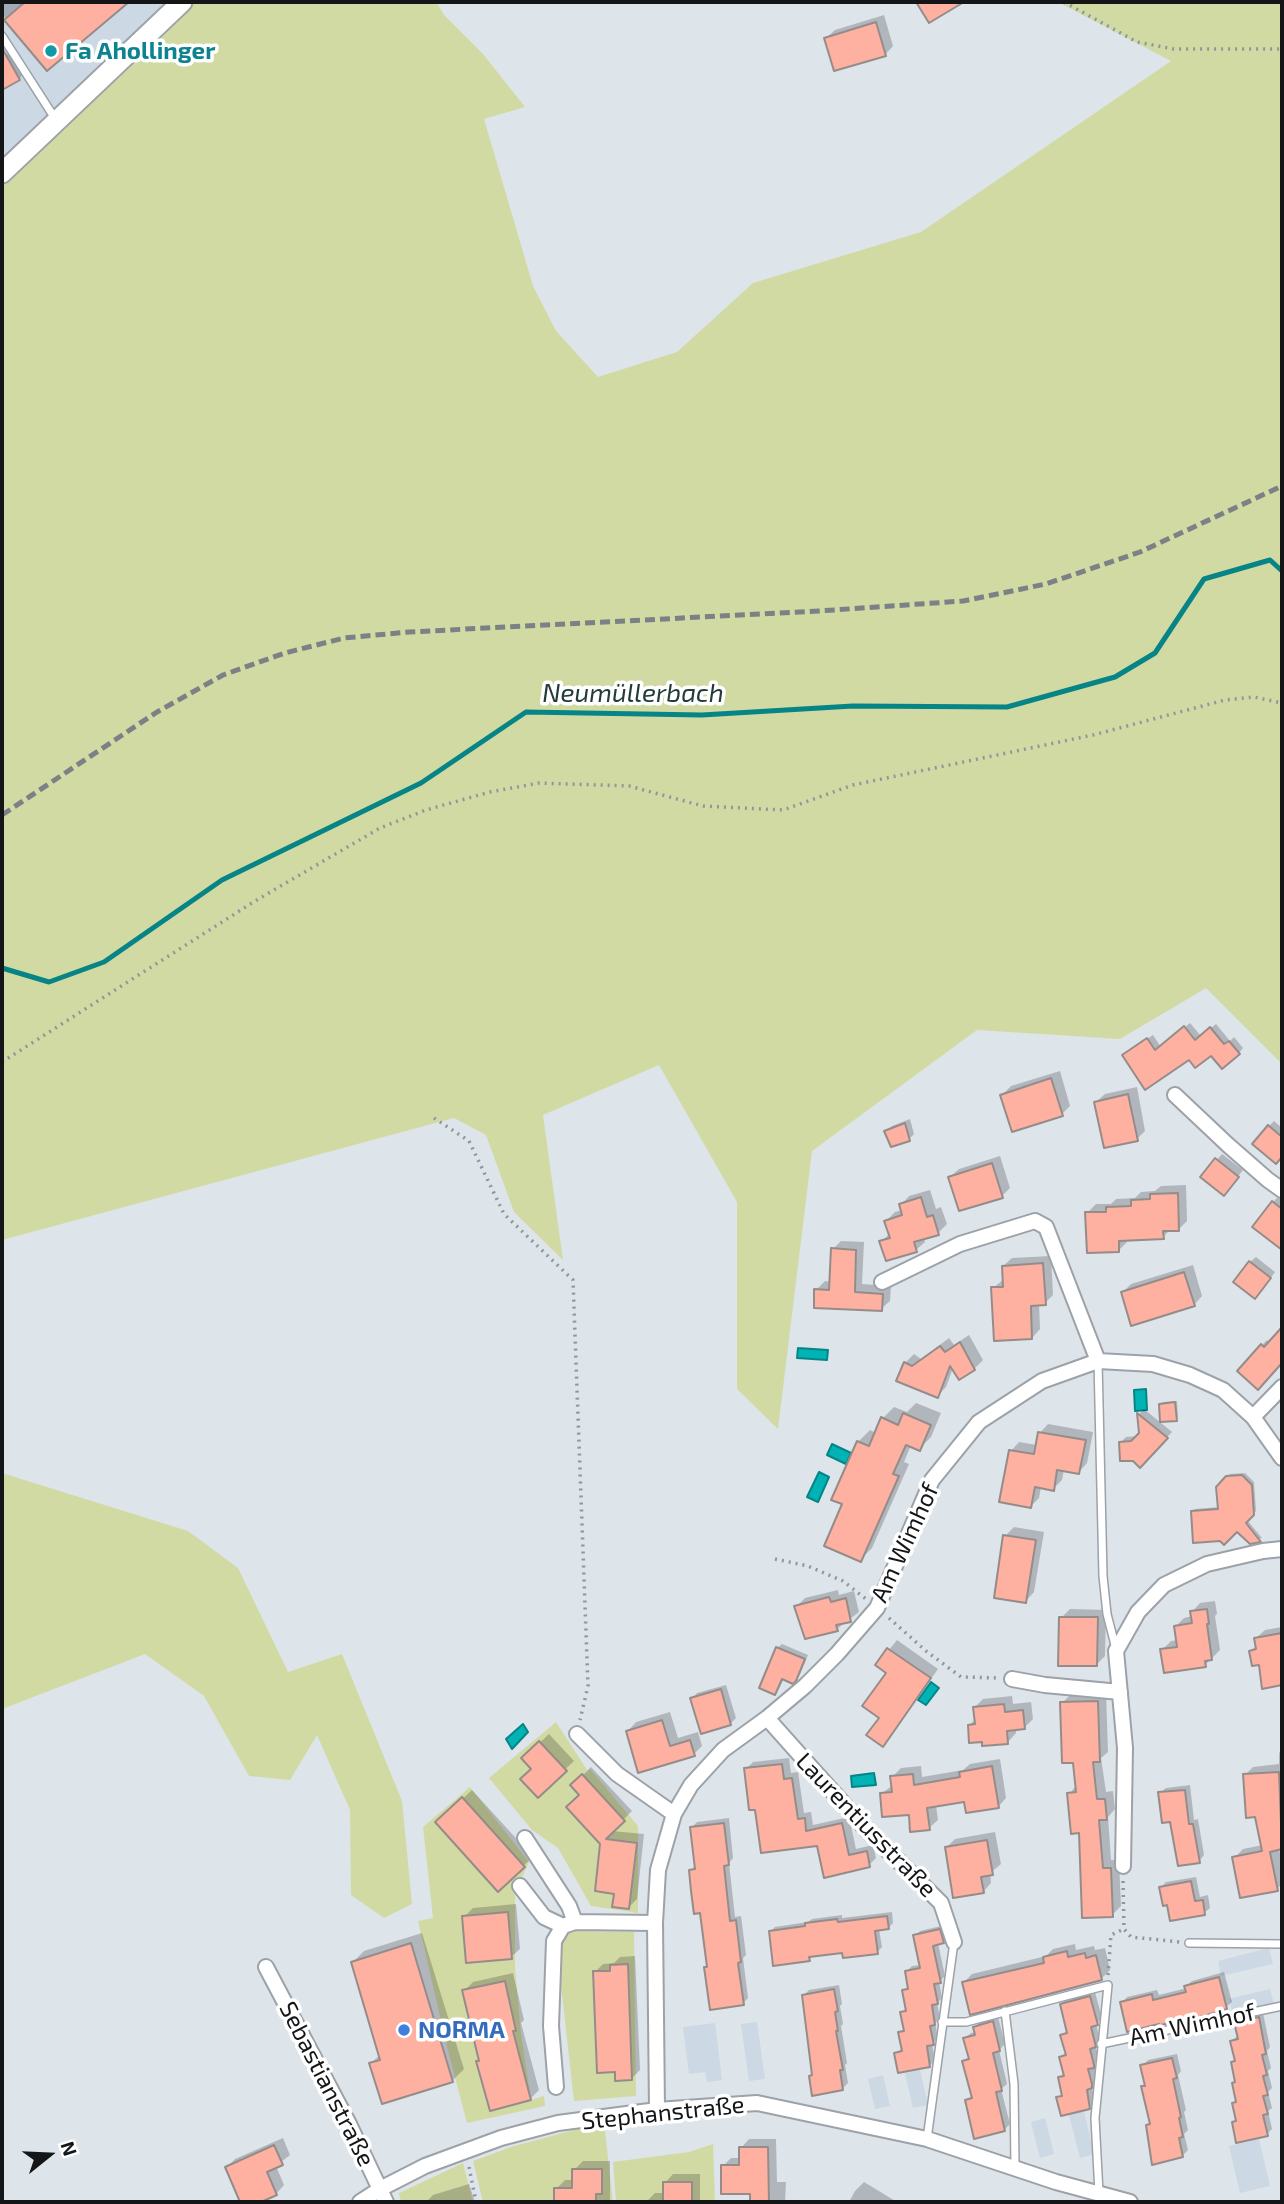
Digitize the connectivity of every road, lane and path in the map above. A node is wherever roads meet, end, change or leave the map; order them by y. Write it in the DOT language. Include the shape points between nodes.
graph roads {
  1 [pos="182,2"];
  2 [pos="1064,2"];
  3 [pos="2,36"];
  4 [pos="1282,49"];
  5 [pos="56,120"];
  6 [pos="2,173"];
  7 [pos="1282,702"];
  8 [pos="2,1062"];
  9 [pos="1175,1095"];
  10 [pos="434,1118"];
  11 [pos="1282,1190"];
  12 [pos="882,1282"];
  13 [pos="1098,1361"];
  14 [pos="1282,1387"];
  15 [pos="1253,1417"];
  16 [pos="1282,1458"];
  17 [pos="1282,1549"];
  18 [pos="775,1559"];
  19 [pos="877,1608"];
  20 [pos="1116,1651"];
  21 [pos="1012,1679"];
  22 [pos="1120,1692"];
  23 [pos="767,1718"];
  24 [pos="577,1734"];
  25 [pos="674,1814"];
  26 [pos="525,1838"];
  27 [pos="1124,1866"];
  28 [pos="520,1886"];
  29 [pos="655,1923"];
  30 [pos="569,1924"];
  31 [pos="1124,1929"];
  32 [pos="954,1942"];
  33 [pos="1189,1942"];
  34 [pos="1282,1944"];
  35 [pos="266,1967"];
  36 [pos="1108,1985"];
  37 [pos="1282,2006"];
  38 [pos="1005,2011"];
  39 [pos="942,2022"];
  40 [pos="1101,2044"];
  41 [pos="556,2087"];
  42 [pos="657,2110"];
  43 [pos="927,2139"];
  44 [pos="465,2151"];
  45 [pos="1015,2169"];
  46 [pos="1099,2193"];
  47 [pos="383,2196"];
  48 [pos="360,2202"];
  49 [pos="477,2202"];
  50 [pos="1130,2202"];
  1 -- 5 [label="street"];
  2 -- 4 [label="path" via="1137,42 1174,49"];
  3 -- 5 [label="lane"];
  5 -- 6 [label="street"];
  7 -- 8 [label="path" via="1254,697 1225,700 1093,735 853,785 783,810 703,806 629,786 540,783 426,810 380,828 255,901"];
  9 -- 11 [label="street"];
  10 -- 24 [label="path" via="469,1141 504,1214 573,1280 588,1686"];
  12 -- 13 [label="street" via="960,1244 1035,1221 1046,1227"];
  13 -- 15 [label="street, Am Wimhof" via="1153,1364 1190,1375 1223,1390"];
  13 -- 19 [label="street, Am Wimhof" via="1042,1381 979,1422 932,1480"];
  13 -- 20 [label="lane" via="1103,1576"];
  14 -- 15 [label="street"];
  15 -- 16 [label="street, Am Wimhof"];
  17 -- 20 [label="street" via="1207,1564 1164,1585 1138,1612"];
  18 -- 19 [label="path" via="843,1581"];
  19 -- 21 [label="path" via="961,1677"];
  19 -- 23 [label="street, Am Wimhof" via="805,1686"];
  20 -- 22 [label="street"];
  21 -- 22 [label="street"];
  22 -- 27 [label="street" via="1125,1748"];
  23 -- 25 [label="street, Am Wimhof" via="723,1750 691,1785"];
  23 -- 32 [label="street, Laurentiusstraße" via="866,1829 941,1903"];
  24 -- 25 [label="street" via="617,1774"];
  25 -- 29 [label="street, Am Wimhof" via="658,1870"];
  26 -- 30 [label="street" via="569,1906"];
  27 -- 31 [label="path"];
  28 -- 30 [label="street" via="544,1917"];
  29 -- 30 [label="street"];
  29 -- 42 [label="street, Am Wimhof"];
  30 -- 41 [label="street" via="554,1941 552,1966"];
  31 -- 33 [label="path" via="1130,1937"];
  31 -- 36 [label="path" via="1111,1935"];
  32 -- 39 [label="lane, Laurentiusstraße"];
  33 -- 34 [label="lane"];
  35 -- 47 [label="street, Sebastianstraße"];
  36 -- 38 [label="lane"];
  36 -- 40 [label="lane"];
  37 -- 40 [label="lane, Am Wimhof"];
  38 -- 39 [label="lane" via="966,2022"];
  38 -- 45 [label="lane" via="1014,2084"];
  39 -- 43 [label="lane, Laurentiusstraße"];
  40 -- 46 [label="lane" via="1095,2118"];
  42 -- 43 [label="street, Stephanstraße" via="757,2103"];
  42 -- 44 [label="street, Stephanstraße" via="558,2123"];
  43 -- 45 [label="street, Stephanstraße"];
  44 -- 47 [label="street, Stephanstraße" via="425,2166"];
  44 -- 49 [label="path"];
  45 -- 46 [label="street, Stephanstraße"];
  46 -- 50 [label="street, Stephanstraße"];
  47 -- 48 [label="street, Stephanstraße"];
}
